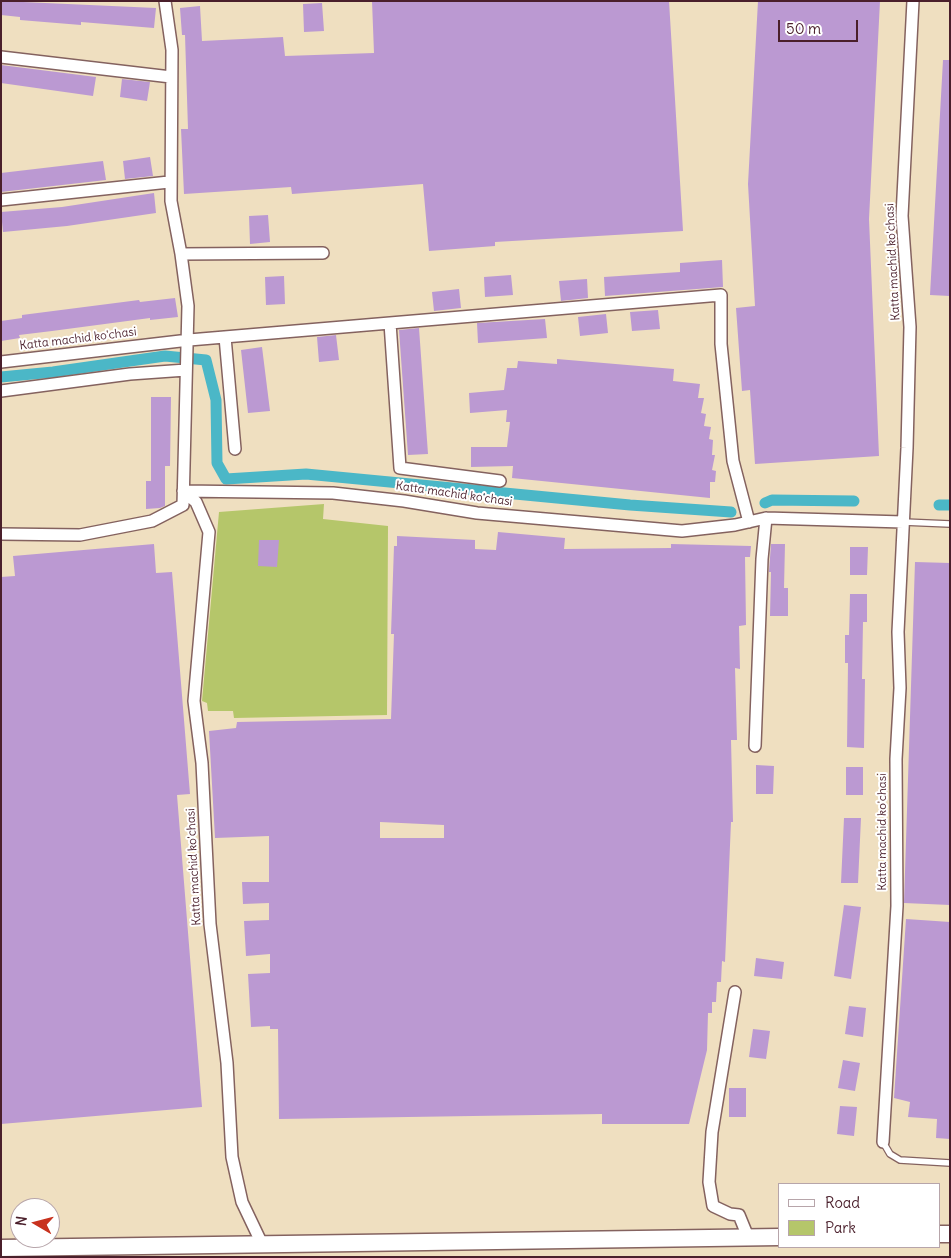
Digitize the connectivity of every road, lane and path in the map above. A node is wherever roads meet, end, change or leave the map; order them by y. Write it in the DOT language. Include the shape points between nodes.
graph roads {
  1 [pos="165,1"];
  2 [pos="913,1"];
  3 [pos="1,57"];
  4 [pos="171,77"];
  5 [pos="169,182"];
  6 [pos="1,200"];
  7 [pos="323,253"];
  8 [pos="182,254"];
  9 [pos="390,323"];
  10 [pos="225,337"];
  11 [pos="189,340"];
  12 [pos="1,362"];
  13 [pos="186,370"];
  14 [pos="1,390"];
  15 [pos="235,449"];
  16 [pos="500,481"];
  17 [pos="184,491"];
  18 [pos="766,518"];
  19 [pos="750,522"];
  20 [pos="903,522"];
  21 [pos="950,524"];
  22 [pos="1,534"];
  23 [pos="756,746"];
  24 [pos="735,992"];
  25 [pos="883,1142"];
  26 [pos="950,1163"];
  27 [pos="778,1236"];
  28 [pos="748,1237"];
  29 [pos="262,1244"];
  30 [pos="1,1248"];
  1 -- 4 [label="street" via="172,50"];
  2 -- 20 [label="street, Katta machid ko'chasi" via="902,216 910,328"];
  3 -- 4 [label="street"];
  4 -- 5 [label="street"];
  5 -- 6 [label="street"];
  5 -- 8 [label="street"];
  7 -- 8 [label="street"];
  8 -- 11 [label="street"];
  9 -- 10 [label="street, Katta machid ko'chasi"];
  9 -- 16 [label="street, Katta machid ko'chasi" via="400,468"];
  9 -- 19 [label="street, Katta machid ko'chasi" via="721,295 720,344 733,460"];
  10 -- 11 [label="street, Katta machid ko'chasi"];
  10 -- 15 [label="street"];
  11 -- 12 [label="street, Katta machid ko'chasi"];
  11 -- 13 [label="street"];
  13 -- 14 [label="street"];
  13 -- 17 [label="street"];
  17 -- 19 [label="street, Katta machid ko'chasi" via="333,493 477,514 682,531"];
  17 -- 22 [label="street" via="183,505 152,521 80,536"];
  17 -- 29 [label="street, Katta machid ko'chasi" via="196,502 209,532 194,701 202,762 210,924 227,1063 232,1158 242,1202"];
  18 -- 19 [label="street, Katta machid ko'chasi"];
  18 -- 20 [label="street, Katta machid ko'chasi"];
  18 -- 23 [label="street"];
  20 -- 21 [label="lane"];
  20 -- 25 [label="street, Katta machid ko'chasi" via="896,759 897,906"];
  24 -- 28 [label="street" via="712,1132 709,1182 713,1206 739,1215"];
  25 -- 26 [label="lane" via="890,1154 900,1160"];
  27 -- 28 [label="street"];
  28 -- 29 [label="street"];
  29 -- 30 [label="street"];
}
